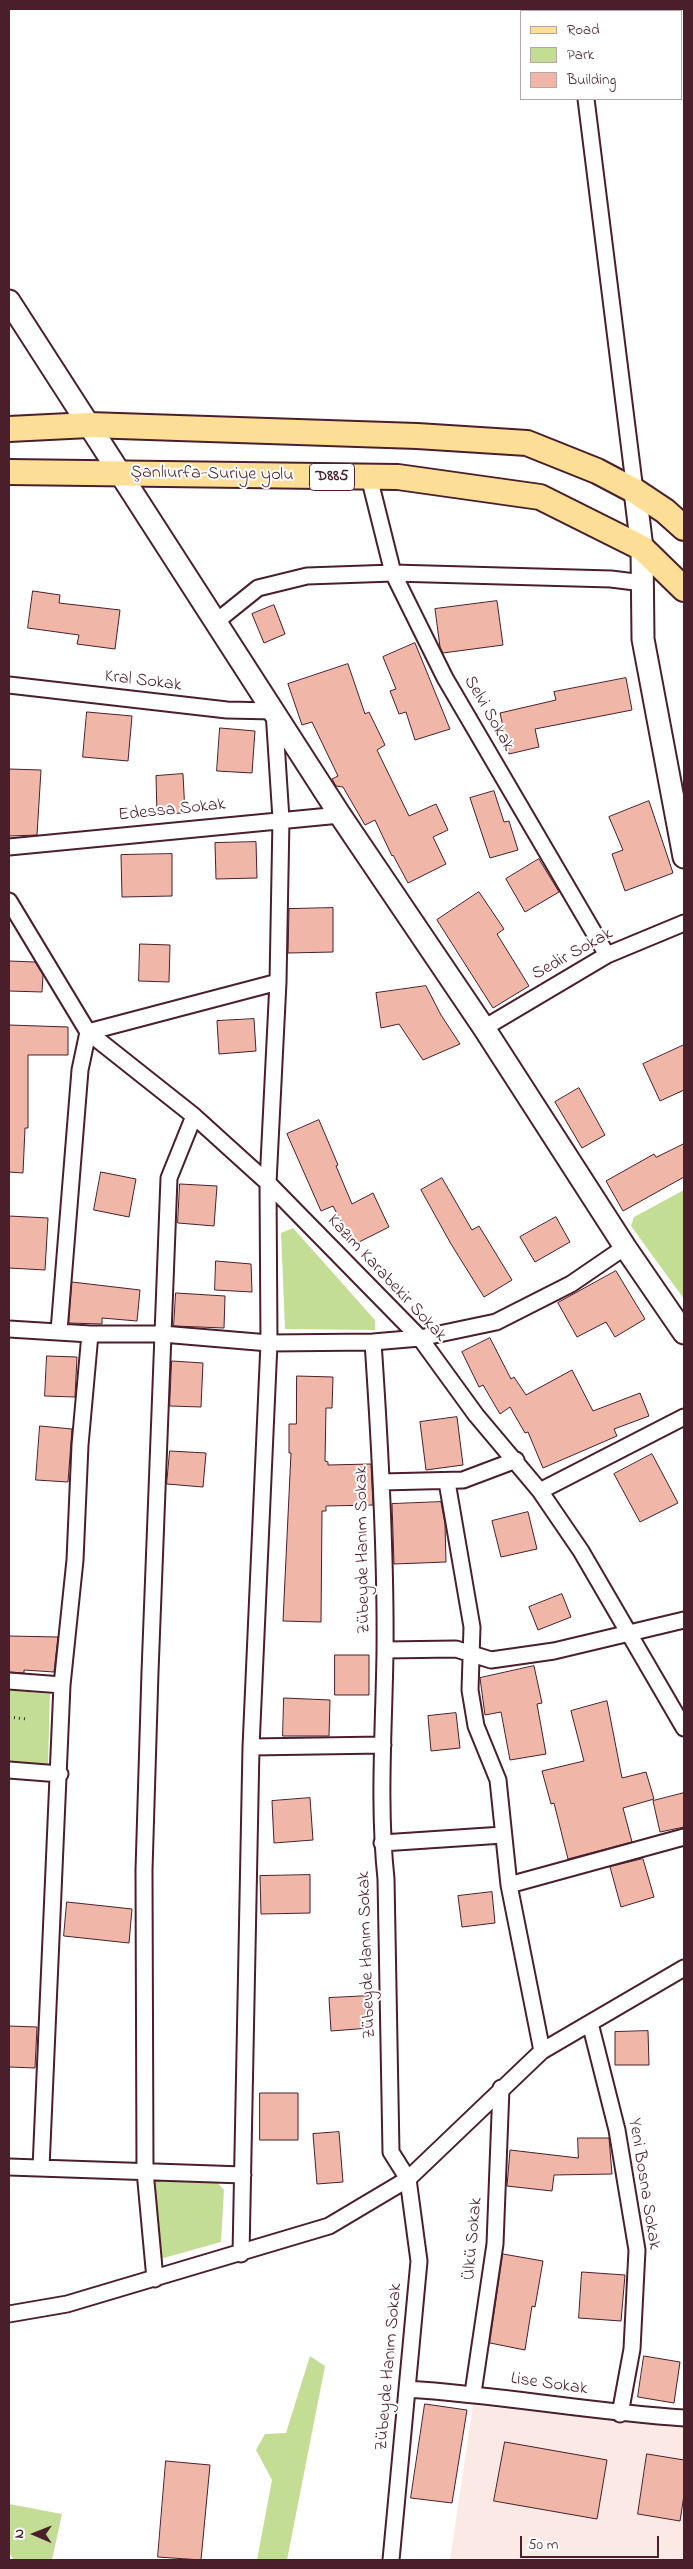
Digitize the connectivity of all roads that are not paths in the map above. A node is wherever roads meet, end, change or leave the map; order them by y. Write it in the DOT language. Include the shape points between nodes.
graph roads {
  1 [pos="586,100"];
  2 [pos="9,301"];
  3 [pos="89,425"];
  4 [pos="9,429"];
  5 [pos="9,472"];
  6 [pos="121,472"];
  7 [pos="369,477"];
  8 [pos="635,491"];
  9 [pos="684,528"];
  10 [pos="642,548"];
  11 [pos="393,574"];
  12 [pos="643,583"];
  13 [pos="684,589"];
  14 [pos="217,621"];
  15 [pos="9,685"];
  16 [pos="274,710"];
  17 [pos="340,815"];
  18 [pos="281,819"];
  19 [pos="9,847"];
  20 [pos="684,857"];
  21 [pos="9,901"];
  22 [pos="684,923"];
  23 [pos="607,955"];
  24 [pos="278,982"];
  25 [pos="484,1028"];
  26 [pos="88,1032"];
  27 [pos="194,1116"];
  28 [pos="268,1183"];
  29 [pos="625,1247"];
  30 [pos="9,1330"];
  31 [pos="59,1331"];
  32 [pos="684,1333"];
  33 [pos="90,1334"];
  34 [pos="162,1334"];
  35 [pos="420,1338"];
  36 [pos="373,1342"];
  37 [pos="269,1343"];
  38 [pos="684,1417"];
  39 [pos="516,1460"];
  40 [pos="382,1482"];
  41 [pos="447,1482"];
  42 [pos="540,1491"];
  43 [pos="684,1620"];
  44 [pos="628,1634"];
  45 [pos="385,1650"];
  46 [pos="471,1654"];
  47 [pos="9,1681"];
  48 [pos="62,1685"];
  49 [pos="684,1728"];
  50 [pos="383,1745"];
  51 [pos="251,1747"];
  52 [pos="9,1770"];
  53 [pos="60,1774"];
  54 [pos="503,1835"];
  55 [pos="684,1837"];
  56 [pos="382,1843"];
  57 [pos="509,1884"];
  58 [pos="684,1968"];
  59 [pos="590,2022"];
  60 [pos="542,2052"];
  61 [pos="502,2088"];
  62 [pos="9,2167"];
  63 [pos="41,2168"];
  64 [pos="145,2171"];
  65 [pos="243,2175"];
  66 [pos="408,2179"];
  67 [pos="241,2254"];
  68 [pos="155,2279"];
  69 [pos="9,2314"];
  70 [pos="408,2389"];
  71 [pos="473,2393"];
  72 [pos="620,2414"];
  73 [pos="684,2418"];
  74 [pos="391,2560"];
  1 -- 8 [label="street"];
  2 -- 3 [label="main road"];
  3 -- 4 [label="main road"];
  3 -- 6 [label="main road"];
  3 -- 8 [label="main road" via="417,436 527,444"];
  5 -- 6 [label="main road, Şanlıurfa-Suriye yolu / D885"];
  6 -- 7 [label="main road, Şanlıurfa-Suriye yolu / D885"];
  6 -- 14 [label="main road"];
  7 -- 10 [label="main road, Şanlıurfa-Suriye yolu / D885" via="398,477 540,497"];
  7 -- 11 [label="street, Selvi Sokak"];
  8 -- 9 [label="main road"];
  8 -- 10 [label="main road"];
  10 -- 12 [label="main road"];
  10 -- 13 [label="main road, Şanlıurfa-Suriye yolu / D885"];
  11 -- 12 [label="street" via="611,579"];
  11 -- 14 [label="street" via="307,576 258,588"];
  11 -- 23 [label="street, Selvi Sokak" via="445,678"];
  12 -- 20 [label="main road" via="643,639"];
  14 -- 16 [label="main road"];
  15 -- 16 [label="street, Kral Sokak" via="227,710"];
  16 -- 17 [label="main road"];
  16 -- 18 [label="street"];
  17 -- 18 [label="street, Edessa Sokak"];
  17 -- 25 [label="main road"];
  18 -- 19 [label="street, Edessa Sokak"];
  18 -- 24 [label="street"];
  21 -- 26 [label="street, Kazım Karabekir Sokak"];
  22 -- 23 [label="street, Sedir Sokak"];
  23 -- 25 [label="street, Sedir Sokak"];
  24 -- 26 [label="street"];
  24 -- 28 [label="street"];
  25 -- 29 [label="main road"];
  26 -- 27 [label="street, Kazım Karabekir Sokak"];
  26 -- 31 [label="street" via="80,1070"];
  27 -- 28 [label="street, Kazım Karabekir Sokak"];
  27 -- 34 [label="street" via="169,1178"];
  28 -- 35 [label="street, Kazım Karabekir Sokak"];
  28 -- 37 [label="street"];
  29 -- 32 [label="main road"];
  29 -- 35 [label="street" via="571,1284 496,1322"];
  30 -- 31 [label="street"];
  31 -- 33 [label="street"];
  33 -- 34 [label="street"];
  33 -- 48 [label="street" via="80,1445 75,1560"];
  34 -- 37 [label="street"];
  34 -- 64 [label="street" via="144,1870"];
  35 -- 36 [label="street"];
  35 -- 39 [label="street, Kazım Karabekir Sokak" via="476,1415"];
  36 -- 37 [label="street"];
  36 -- 40 [label="street, Zübeyde Hanım Sokak"];
  37 -- 51 [label="street"];
  38 -- 42 [label="street"];
  39 -- 41 [label="street" via="463,1480"];
  39 -- 42 [label="street, Kazım Karabekir Sokak"];
  40 -- 41 [label="street"];
  40 -- 45 [label="street, Zübeyde Hanım Sokak"];
  41 -- 46 [label="street" via="472,1627"];
  42 -- 44 [label="street, Kazım Karabekir Sokak" via="581,1551"];
  43 -- 44 [label="street"];
  44 -- 46 [label="street" via="554,1651 491,1660"];
  44 -- 49 [label="street, Kazım Karabekir Sokak"];
  45 -- 46 [label="street" via="456,1649"];
  45 -- 50 [label="street, Zübeyde Hanım Sokak"];
  46 -- 54 [label="street" via="470,1690 476,1726 498,1780"];
  47 -- 48 [label="street"];
  48 -- 53 [label="street"];
  50 -- 51 [label="street"];
  50 -- 56 [label="street, Zübeyde Hanım Sokak"];
  51 -- 65 [label="street"];
  52 -- 53 [label="street"];
  53 -- 63 [label="street"];
  54 -- 56 [label="street"];
  54 -- 57 [label="street"];
  55 -- 57 [label="street"];
  56 -- 66 [label="street, Zübeyde Hanım Sokak" via="386,1879 391,2152"];
  57 -- 60 [label="street"];
  58 -- 59 [label="street"];
  59 -- 60 [label="street"];
  59 -- 72 [label="street, Yeni Bosna Sokak" via="617,2130 637,2250 632,2349"];
  60 -- 61 [label="street"];
  61 -- 66 [label="street"];
  61 -- 71 [label="street, Ülkü Sokak" via="495,2244"];
  62 -- 63 [label="street"];
  63 -- 64 [label="street"];
  64 -- 65 [label="street"];
  64 -- 68 [label="street"];
  65 -- 67 [label="street"];
  66 -- 67 [label="street" via="329,2226"];
  66 -- 70 [label="street, Zübeyde Hanım Sokak" via="418,2261"];
  67 -- 68 [label="street"];
  68 -- 69 [label="street" via="67,2304"];
  70 -- 71 [label="street, Lise Sokak"];
  70 -- 74 [label="street, Zübeyde Hanım Sokak"];
  71 -- 72 [label="street, Lise Sokak"];
  72 -- 73 [label="street, Lise Sokak"];
}
